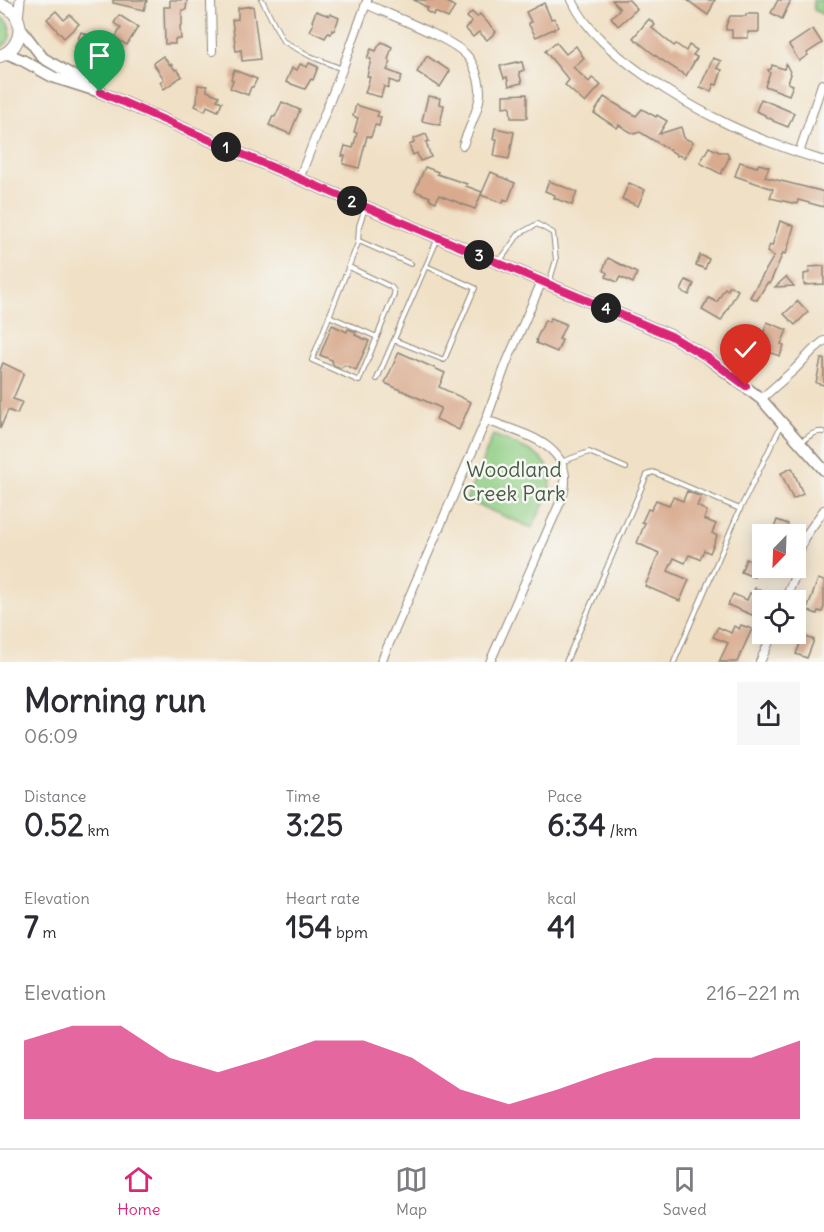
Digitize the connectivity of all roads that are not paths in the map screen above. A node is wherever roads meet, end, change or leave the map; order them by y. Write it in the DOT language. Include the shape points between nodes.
graph roads {
  1 [pos="20,0"];
  2 [pos="211,0"];
  3 [pos="262,0"];
  4 [pos="572,0"];
  5 [pos="367,2"];
  6 [pos="0,4"];
  7 [pos="19,23"];
  8 [pos="212,51"];
  9 [pos="2,55"];
  10 [pos="342,70"];
  11 [pos="822,84"];
  12 [pos="100,92"];
  13 [pos="463,145"];
  14 [pos="799,153"];
  15 [pos="824,161"];
  16 [pos="299,178"];
  17 [pos="365,207"];
  18 [pos="438,238"];
  19 [pos="359,241"];
  20 [pos="498,263"];
  21 [pos="411,264"];
  22 [pos="426,266"];
  23 [pos="349,267"];
  24 [pos="546,283"];
  25 [pos="329,316"];
  26 [pos="377,337"];
  27 [pos="394,340"];
  28 [pos="824,341"];
  29 [pos="376,379"];
  30 [pos="761,399"];
  31 [pos="486,420"];
  32 [pos="783,423"];
  33 [pos="824,432"];
  34 [pos="800,443"];
  35 [pos="561,462"];
  36 [pos="626,468"];
  37 [pos="824,470"];
  38 [pos="740,509"];
  39 [pos="824,510"];
  40 [pos="789,590"];
  41 [pos="768,644"];
  42 [pos="381,662"];
  43 [pos="490,662"];
  44 [pos="566,662"];
  45 [pos="674,662"];
  46 [pos="760,662"];
  1 -- 7 [label="street"];
  2 -- 8 [label="street"];
  3 -- 10 [label="lane" via="283,41"];
  4 -- 14 [label="street" via="603,42 669,92 749,135"];
  5 -- 10 [label="street"];
  5 -- 13 [label="street" via="455,45 468,57 480,91"];
  6 -- 7 [label="main road" via="13,11"];
  7 -- 9 [label="main road" via="16,44"];
  7 -- 12 [label="main road" via="43,58"];
  9 -- 12 [label="main road"];
  10 -- 16 [label="street"];
  11 -- 14 [label="street"];
  12 -- 16 [label="main road"];
  14 -- 15 [label="street"];
  16 -- 17 [label="main road"];
  17 -- 18 [label="main road"];
  17 -- 19 [label="lane"];
  18 -- 20 [label="main road"];
  18 -- 22 [label="lane"];
  19 -- 21 [label="lane"];
  19 -- 23 [label="lane"];
  20 -- 24 [label="main road"];
  20 -- 24 [label="lane" via="519,234 537,224 553,233 556,260"];
  22 -- 27 [label="lane"];
  22 -- 27 [label="lane" via="475,288 444,360"];
  23 -- 25 [label="lane"];
  23 -- 26 [label="lane" via="394,291"];
  24 -- 30 [label="main road" via="689,346"];
  24 -- 31 [label="street" via="506,364"];
  25 -- 26 [label="lane"];
  25 -- 26 [label="lane" via="312,360 359,381"];
  27 -- 29 [label="lane"];
  28 -- 30 [label="street"];
  30 -- 32 [label="main road"];
  31 -- 35 [label="street" via="539,440"];
  31 -- 42 [label="street"];
  32 -- 34 [label="main road"];
  32 -- 38 [label="lane"];
  33 -- 34 [label="lane" via="814,433"];
  34 -- 37 [label="main road"];
  35 -- 36 [label="lane" via="590,452"];
  35 -- 43 [label="street" via="565,477 562,498"];
  38 -- 44 [label="lane" via="650,472"];
  38 -- 45 [label="lane"];
  39 -- 40 [label="street" via="804,538"];
  41 -- 46 [label="street"];
}
